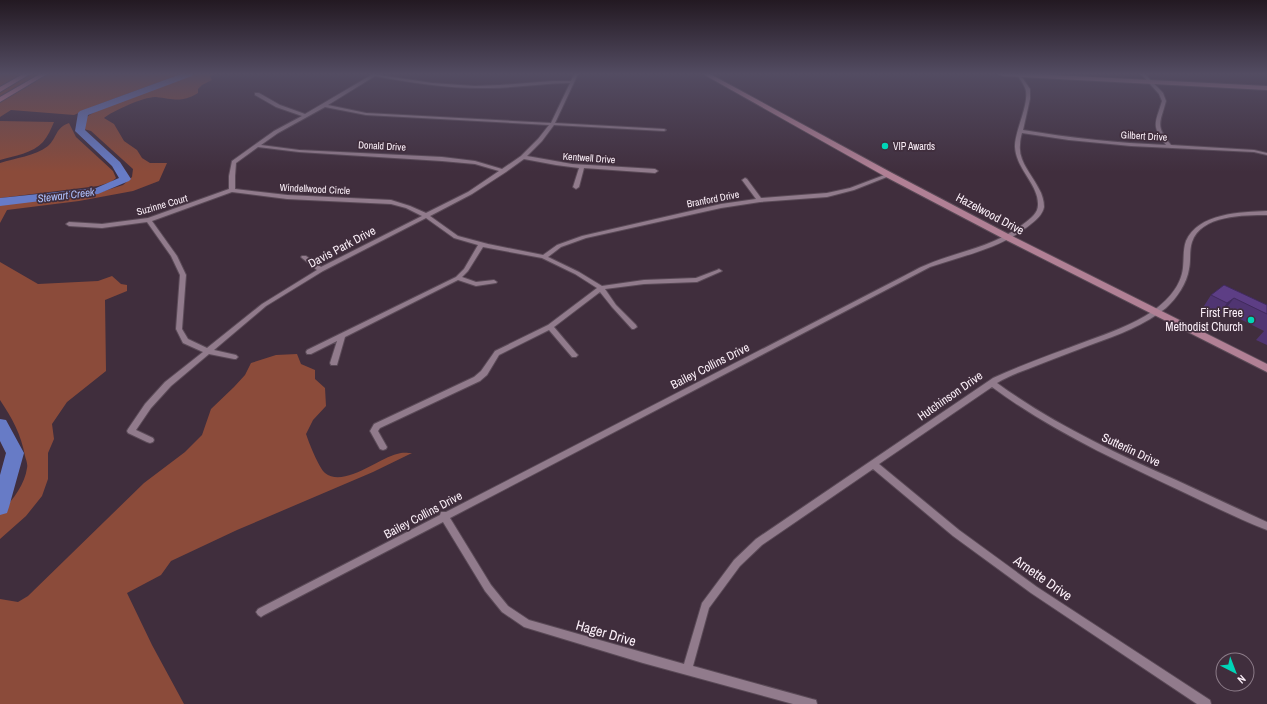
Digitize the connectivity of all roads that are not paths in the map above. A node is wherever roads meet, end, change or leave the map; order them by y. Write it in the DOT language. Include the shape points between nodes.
graph roads {
  1 [pos="280,107"];
  2 [pos="322,107"];
  3 [pos="328,107"];
  4 [pos="561,107"];
  5 [pos="766,107"];
  6 [pos="1026,107"];
  7 [pos="1162,107"];
  8 [pos="305,116"];
  9 [pos="553,123"];
  10 [pos="664,130"];
  11 [pos="1021,131"];
  12 [pos="258,146"];
  13 [pos="1169,146"];
  14 [pos="1267,154"];
  15 [pos="523,157"];
  16 [pos="582,168"];
  17 [pos="504,171"];
  18 [pos="655,171"];
  19 [pos="889,175"];
  20 [pos="745,180"];
  21 [pos="576,187"];
  22 [pos="232,190"];
  23 [pos="760,200"];
  24 [pos="1267,213"];
  25 [pos="427,216"];
  26 [pos="149,220"];
  27 [pos="69,224"];
  28 [pos="1009,238"];
  29 [pos="482,244"];
  30 [pos="544,256"];
  31 [pos="304,257"];
  32 [pos="321,270"];
  33 [pos="719,271"];
  34 [pos="458,278"];
  35 [pos="494,282"];
  36 [pos="601,288"];
  37 [pos="1156,311"];
  38 [pos="550,327"];
  39 [pos="634,327"];
  40 [pos="342,335"];
  41 [pos="208,351"];
  42 [pos="309,352"];
  43 [pos="574,355"];
  44 [pos="234,357"];
  45 [pos="334,363"];
  46 [pos="1267,368"];
  47 [pos="992,382"];
  48 [pos="150,440"];
  49 [pos="383,447"];
  50 [pos="873,464"];
  51 [pos="444,515"];
  52 [pos="1267,526"];
  53 [pos="261,612"];
  54 [pos="687,670"];
  55 [pos="812,704"];
  56 [pos="1206,704"];
  1 -- 8 [label="street"];
  2 -- 8 [label="street"];
  3 -- 9 [label="street" via="366,114"];
  4 -- 9 [label="street, Davis Park Drive"];
  5 -- 19 [label="street, Hazelwood Drive"];
  6 -- 11 [label="street, Bailey Collins Drive"];
  7 -- 13 [label="street" via="1156,122 1161,136"];
  8 -- 12 [label="street" via="276,132"];
  9 -- 10 [label="street"];
  9 -- 15 [label="street, Davis Park Drive"];
  11 -- 13 [label="street, Gilbert Drive" via="1068,139"];
  11 -- 28 [label="street, Bailey Collins Drive" via="1017,145 1020,161 1042,204 1038,215"];
  12 -- 17 [label="street, Donald Drive" via="298,151 442,159 475,163"];
  12 -- 22 [label="street" via="234,162"];
  13 -- 14 [label="street, Gilbert Drive"];
  15 -- 16 [label="street, Kentwell Drive" via="549,164"];
  15 -- 17 [label="street, Davis Park Drive"];
  16 -- 18 [label="street, Kentwell Drive"];
  16 -- 21 [label="street"];
  17 -- 25 [label="street, Davis Park Drive"];
  19 -- 23 [label="street, Branford Drive" via="827,195"];
  19 -- 28 [label="street, Hazelwood Drive"];
  20 -- 23 [label="street"];
  22 -- 25 [label="street, Windellwood Circle" via="287,197 390,202"];
  22 -- 26 [label="street, Suzinne Court"];
  23 -- 30 [label="street, Branford Drive" via="584,237 558,246"];
  24 -- 37 [label="street, Hutchinson Drive" via="1228,216 1206,223 1196,230 1189,239 1186,269 1181,285"];
  25 -- 29 [label="street, Windellwood Circle" via="456,237"];
  25 -- 32 [label="street, Davis Park Drive"];
  26 -- 27 [label="street, Suzinne Court" via="102,226"];
  26 -- 41 [label="street" via="174,256 183,275 180,329 185,341"];
  28 -- 37 [label="street, Hazelwood Drive"];
  28 -- 51 [label="street, Bailey Collins Drive" via="992,246 928,266"];
  29 -- 30 [label="street, Windellwood Circle"];
  29 -- 34 [label="street"];
  30 -- 36 [label="street, Windellwood Circle"];
  31 -- 32 [label="street"];
  32 -- 41 [label="street, Davis Park Drive" via="264,305"];
  33 -- 36 [label="street" via="697,280 644,282"];
  34 -- 35 [label="street" via="476,284"];
  34 -- 40 [label="street"];
  36 -- 38 [label="street"];
  36 -- 39 [label="street"];
  37 -- 46 [label="street, Hazelwood Drive"];
  37 -- 47 [label="street, Hutchinson Drive" via="1134,326 1025,366"];
  38 -- 43 [label="street"];
  38 -- 49 [label="street" via="496,353 484,374 477,379 377,426 374,431"];
  40 -- 42 [label="street"];
  40 -- 45 [label="street"];
  41 -- 44 [label="street"];
  41 -- 48 [label="street, Davis Park Drive" via="168,384 148,406 131,431"];
  47 -- 50 [label="street, Hutchinson Drive"];
  47 -- 52 [label="street, Sutterlin Drive" via="1051,422 1103,451"];
  50 -- 54 [label="street, Hutchinson Drive" via="760,542 737,563 705,606"];
  50 -- 56 [label="street, Arnette Drive" via="956,533 1034,590"];
  51 -- 53 [label="street, Bailey Collins Drive"];
  51 -- 54 [label="street, Hager Drive" via="488,588 505,609 527,624"];
  54 -- 55 [label="street, Hager Drive"];
}
